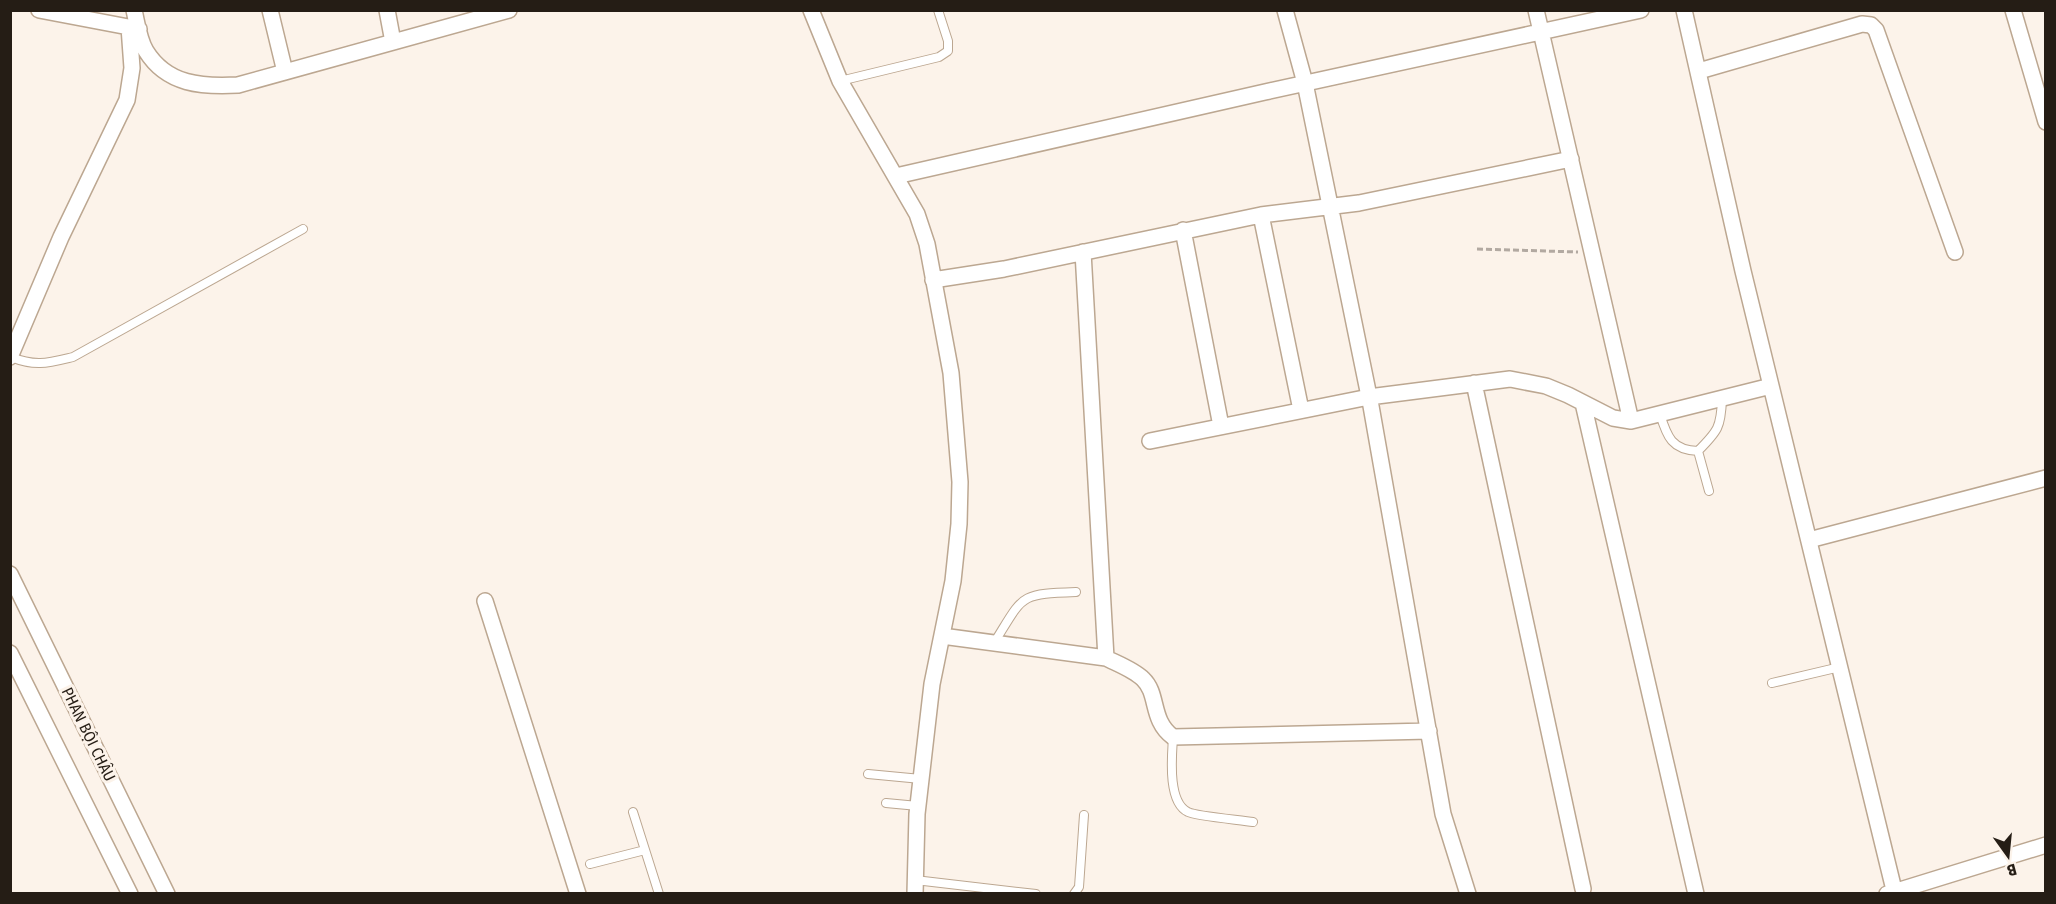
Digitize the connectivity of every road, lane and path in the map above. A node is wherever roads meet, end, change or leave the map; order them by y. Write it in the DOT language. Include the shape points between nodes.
graph roads {
  1 [pos="39,10"];
  2 [pos="134,10"];
  3 [pos="270,10"];
  4 [pos="387,10"];
  5 [pos="508,10"];
  6 [pos="811,10"];
  7 [pos="938,10"];
  8 [pos="1285,10"];
  9 [pos="1536,10"];
  10 [pos="1641,10"];
  11 [pos="1684,10"];
  12 [pos="2013,10"];
  13 [pos="134,28"];
  14 [pos="1541,34"];
  15 [pos="393,42"];
  16 [pos="1699,71"];
  17 [pos="285,72"];
  18 [pos="840,81"];
  19 [pos="1305,83"];
  20 [pos="2046,122"];
  21 [pos="1571,159"];
  22 [pos="896,176"];
  23 [pos="1330,207"];
  24 [pos="1261,215"];
  25 [pos="303,229"];
  26 [pos="1183,230"];
  27 [pos="1477,249"];
  28 [pos="1083,252"];
  29 [pos="1592,252"];
  30 [pos="1955,252"];
  31 [pos="933,280"];
  32 [pos="11,357"];
  33 [pos="1474,383"];
  34 [pos="1771,386"];
  35 [pos="1369,397"];
  36 [pos="1722,399"];
  37 [pos="1582,403"];
  38 [pos="1301,410"];
  39 [pos="1660,414"];
  40 [pos="1631,421"];
  41 [pos="1221,426"];
  42 [pos="1150,441"];
  43 [pos="1698,451"];
  44 [pos="2046,478"];
  45 [pos="1709,490"];
  46 [pos="1809,540"];
  47 [pos="10,574"];
  48 [pos="1076,592"];
  49 [pos="485,601"];
  50 [pos="942,636"];
  51 [pos="994,643"];
  52 [pos="10,653"];
  53 [pos="1106,658"];
  54 [pos="1840,667"];
  55 [pos="1772,683"];
  56 [pos="1429,731"];
  57 [pos="1173,736"];
  58 [pos="868,774"];
  59 [pos="921,780"];
  60 [pos="886,803"];
  61 [pos="918,806"];
  62 [pos="633,812"];
  63 [pos="1084,815"];
  64 [pos="1253,822"];
  65 [pos="2046,845"];
  66 [pos="645,850"];
  67 [pos="590,864"];
  68 [pos="915,887"];
  69 [pos="1583,889"];
  70 [pos="1892,893"];
  71 [pos="130,894"];
  72 [pos="167,894"];
  73 [pos="578,894"];
  74 [pos="659,894"];
  75 [pos="1036,894"];
  76 [pos="1074,894"];
  77 [pos="1468,894"];
  78 [pos="1696,894"];
  1 -- 13 [label="street"];
  2 -- 13 [label="street"];
  3 -- 17 [label="street"];
  4 -- 15 [label="street"];
  5 -- 15 [label="street"];
  6 -- 18 [label="street"];
  7 -- 18 [label="lane" via="948,51 939,57"];
  8 -- 19 [label="street"];
  9 -- 14 [label="street"];
  10 -- 14 [label="street"];
  11 -- 16 [label="street"];
  12 -- 20 [label="street"];
  13 -- 17 [label="street" via="156,64 189,83 238,85"];
  13 -- 32 [label="street" via="127,100 61,237"];
  14 -- 19 [label="street"];
  14 -- 21 [label="street"];
  15 -- 17 [label="street"];
  16 -- 30 [label="street" via="1862,24 1871,25"];
  16 -- 34 [label="street"];
  18 -- 22 [label="street"];
  19 -- 22 [label="street"];
  19 -- 23 [label="street"];
  21 -- 23 [label="street"];
  21 -- 29 [label="street"];
  22 -- 31 [label="street" via="917,214"];
  23 -- 24 [label="street"];
  23 -- 35 [label="street"];
  24 -- 26 [label="street"];
  24 -- 38 [label="street"];
  25 -- 32 [label="lane" via="73,357 43,364"];
  26 -- 28 [label="street"];
  26 -- 41 [label="street"];
  27 -- 29 [label="path"];
  28 -- 31 [label="street"];
  28 -- 53 [label="street"];
  29 -- 40 [label="street"];
  31 -- 50 [label="street" via="951,373 960,482 954,570"];
  33 -- 35 [label="street"];
  33 -- 37 [label="street" via="1510,379 1546,386"];
  33 -- 69 [label="street"];
  34 -- 36 [label="street"];
  34 -- 46 [label="street"];
  35 -- 38 [label="street"];
  35 -- 56 [label="street"];
  36 -- 39 [label="street"];
  36 -- 43 [label="lane" via="1722,417 1716,434"];
  37 -- 40 [label="street" via="1613,418"];
  37 -- 78 [label="street"];
  38 -- 41 [label="street"];
  39 -- 40 [label="street"];
  39 -- 43 [label="lane" via="1672,442 1684,450"];
  41 -- 42 [label="street"];
  43 -- 45 [label="lane"];
  44 -- 46 [label="street"];
  46 -- 54 [label="street"];
  47 -- 72 [label="street, PHAN BỘI CHÂU"];
  48 -- 51 [label="lane" via="1026,598"];
  49 -- 73 [label="street"];
  50 -- 51 [label="street"];
  50 -- 59 [label="street"];
  51 -- 53 [label="street"];
  52 -- 71 [label="street, PHAN BỘI CHÂU"];
  53 -- 57 [label="street" via="1142,677 1158,719"];
  54 -- 55 [label="lane"];
  54 -- 70 [label="street"];
  56 -- 57 [label="street"];
  56 -- 77 [label="street" via="1443,814"];
  57 -- 64 [label="lane" via="1172,775 1177,801 1188,812"];
  58 -- 59 [label="lane"];
  59 -- 61 [label="street"];
  60 -- 61 [label="lane"];
  61 -- 68 [label="street"];
  62 -- 66 [label="lane"];
  63 -- 76 [label="lane" via="1079,886"];
  65 -- 70 [label="street"];
  66 -- 67 [label="lane"];
  66 -- 74 [label="lane"];
  68 -- 75 [label="lane"];
}
